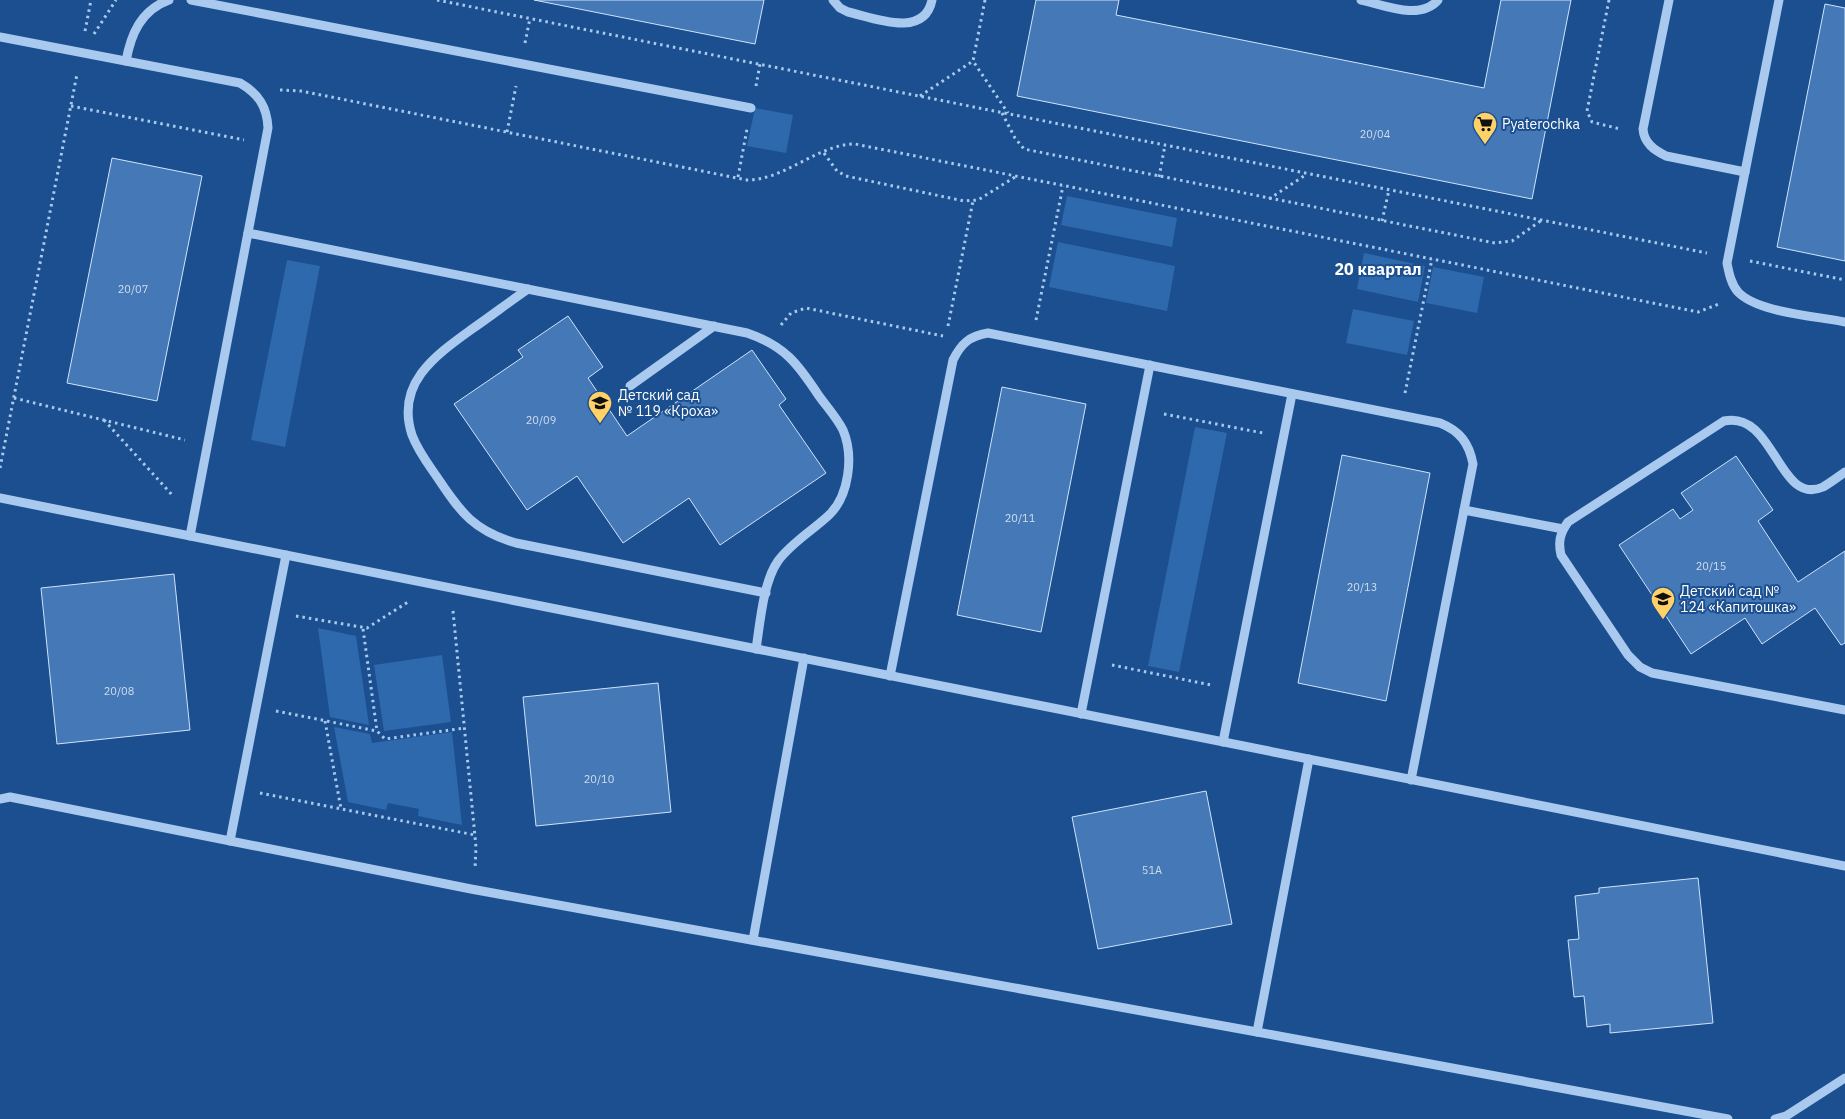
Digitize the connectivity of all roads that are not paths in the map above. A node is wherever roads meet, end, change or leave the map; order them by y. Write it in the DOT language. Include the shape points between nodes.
graph roads {
  1 [pos="169,0"];
  2 [pos="190,0"];
  3 [pos="833,0"];
  4 [pos="932,0"];
  5 [pos="1362,0"];
  6 [pos="1438,0"];
  7 [pos="1669,0"];
  8 [pos="1779,0"];
  9 [pos="0,37"];
  10 [pos="126,61"];
  11 [pos="751,108"];
  12 [pos="1745,172"];
  13 [pos="248,233"];
  14 [pos="528,289"];
  15 [pos="1845,322"];
  16 [pos="714,326"];
  17 [pos="1150,366"];
  18 [pos="630,386"];
  19 [pos="1292,394"];
  20 [pos="1845,472"];
  21 [pos="0,498"];
  22 [pos="1464,510"];
  23 [pos="1563,529"];
  24 [pos="190,536"];
  25 [pos="286,555"];
  26 [pos="766,593"];
  27 [pos="756,649"];
  28 [pos="804,658"];
  29 [pos="890,676"];
  30 [pos="1845,710"];
  31 [pos="1081,714"];
  32 [pos="1223,742"];
  33 [pos="1309,759"];
  34 [pos="1411,780"];
  35 [pos="0,800"];
  36 [pos="230,841"];
  37 [pos="1845,866"];
  38 [pos="753,940"];
  39 [pos="1258,1032"];
  40 [pos="1845,1078"];
  41 [pos="1728,1119"];
  42 [pos="1775,1119"];
  1 -- 10 [label="lane" via="154,8 136,27"];
  2 -- 11 [label="lane"];
  3 -- 4 [label="lane" via="848,12 904,24 919,20 926,14"];
  5 -- 6 [label="lane" via="1415,11 1430,8"];
  7 -- 12 [label="lane" via="1644,134 1650,146 1666,156"];
  8 -- 12 [label="lane"];
  9 -- 10 [label="lane"];
  10 -- 13 [label="lane" via="240,83 258,95 267,114 268,128"];
  12 -- 15 [label="lane" via="1727,263 1730,278 1738,292 1759,305"];
  13 -- 14 [label="lane"];
  13 -- 24 [label="lane"];
  14 -- 16 [label="lane"];
  14 -- 26 [label="lane" via="439,353 420,373 413,388 409,406 412,435 418,450 460,511 496,538 516,544"];
  16 -- 18 [label="lane"];
  16 -- 26 [label="lane" via="770,342 797,362 842,430 849,459 847,479 834,508 778,562"];
  17 -- 19 [label="lane"];
  17 -- 29 [label="lane" via="988,333 969,338 959,348 953,360"];
  17 -- 31 [label="lane"];
  19 -- 22 [label="lane" via="1450,427 1466,442 1473,464"];
  19 -- 32 [label="lane"];
  20 -- 23 [label="lane" via="1822,487 1800,486 1788,476 1757,430 1749,423 1732,419 1716,424 1568,522"];
  21 -- 24 [label="lane"];
  22 -- 23 [label="lane"];
  22 -- 34 [label="lane"];
  23 -- 30 [label="lane" via="1559,542 1561,555 1628,655 1640,667 1652,673"];
  24 -- 25 [label="lane"];
  25 -- 27 [label="lane"];
  25 -- 36 [label="lane"];
  26 -- 27 [label="lane"];
  27 -- 28 [label="lane"];
  28 -- 29 [label="lane"];
  28 -- 38 [label="lane"];
  29 -- 31 [label="lane"];
  31 -- 32 [label="lane"];
  32 -- 33 [label="lane"];
  33 -- 34 [label="lane"];
  33 -- 39 [label="lane"];
  34 -- 37 [label="lane"];
  35 -- 36 [label="lane" via="10,797"];
  36 -- 38 [label="lane"];
  38 -- 39 [label="lane"];
  39 -- 41 [label="lane"];
  40 -- 42 [label="lane" via="1786,1116"];
}
